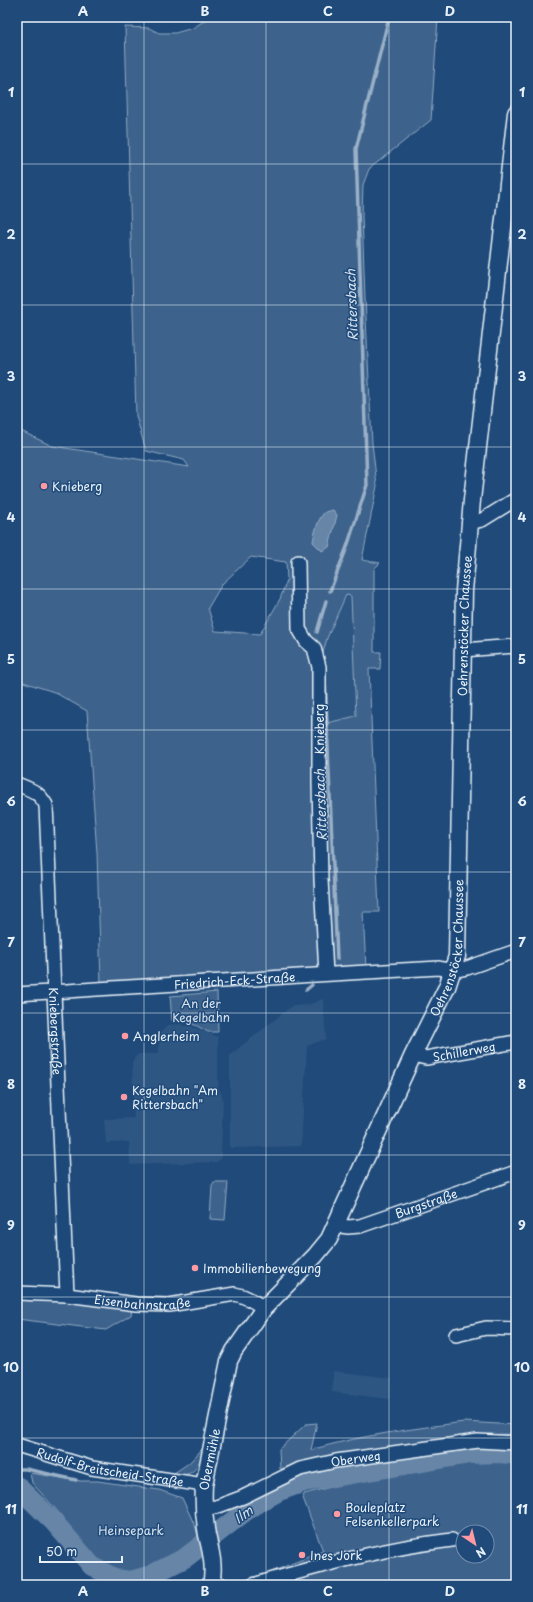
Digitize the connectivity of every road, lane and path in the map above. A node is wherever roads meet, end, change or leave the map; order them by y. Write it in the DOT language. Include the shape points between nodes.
graph roads {
  1 [pos="516,113"];
  2 [pos="516,499"];
  3 [pos="469,522"];
  4 [pos="298,562"];
  5 [pos="516,646"];
  6 [pos="463,650"];
  7 [pos="17,784"];
  8 [pos="516,951"];
  9 [pos="453,971"];
  10 [pos="326,974"];
  11 [pos="54,992"];
  12 [pos="17,994"];
  13 [pos="516,1042"];
  14 [pos="413,1055"];
  15 [pos="516,1172"];
  16 [pos="336,1225"];
  17 [pos="17,1293"];
  18 [pos="67,1295"];
  19 [pos="264,1308"];
  20 [pos="516,1329"];
  21 [pos="456,1335"];
  22 [pos="242,1340"];
  23 [pos="516,1443"];
  24 [pos="17,1445"];
  25 [pos="204,1485"];
  26 [pos="203,1508"];
  27 [pos="452,1540"];
  28 [pos="215,1584"];
  29 [pos="253,1585"];
  1 -- 3 [label="street, Oehrenstöcker Chaussee"];
  2 -- 3 [label="street" via="482,520"];
  3 -- 6 [label="street, Oehrenstöcker Chaussee"];
  4 -- 10 [label="street, Knieberg" via="299,629 314,648 319,667 321,879"];
  5 -- 6 [label="street"];
  6 -- 9 [label="street, Oehrenstöcker Chaussee" via="457,956"];
  7 -- 11 [label="street, Kniebergstraße" via="41,796 46,805"];
  8 -- 9 [label="street"];
  9 -- 10 [label="street, Friedrich-Eck-Straße" via="439,968"];
  9 -- 14 [label="street, Oehrenstöcker Chaussee"];
  10 -- 11 [label="street, Friedrich-Eck-Straße"];
  11 -- 12 [label="street, Friedrich-Eck-Straße"];
  11 -- 18 [label="street, Kniebergstraße"];
  13 -- 14 [label="street, Schillerweg" via="426,1058"];
  14 -- 16 [label="street, Oehrenstöcker Chaussee"];
  15 -- 16 [label="street, Burgstraße" via="360,1226"];
  16 -- 19 [label="street, Oehrenstöcker Chaussee" via="323,1247"];
  17 -- 18 [label="street, Eisenbahnstraße"];
  18 -- 19 [label="street, Eisenbahnstraße" via="136,1304 169,1305 236,1294"];
  19 -- 22 [label="street, Oehrenstöcker Chaussee"];
  20 -- 21 [label="street" via="486,1328"];
  22 -- 25 [label="street, Obermühle" via="229,1361"];
  23 -- 26 [label="street, Oberweg" via="478,1441 336,1461 300,1469 243,1497 216,1507"];
  24 -- 25 [label="street, Rudolf-Breitscheid-Straße" via="92,1468"];
  25 -- 26 [label="street, Obermühle"];
  26 -- 28 [label="street, Obermühle"];
  27 -- 29 [label="street" via="413,1545 327,1564"];
}
